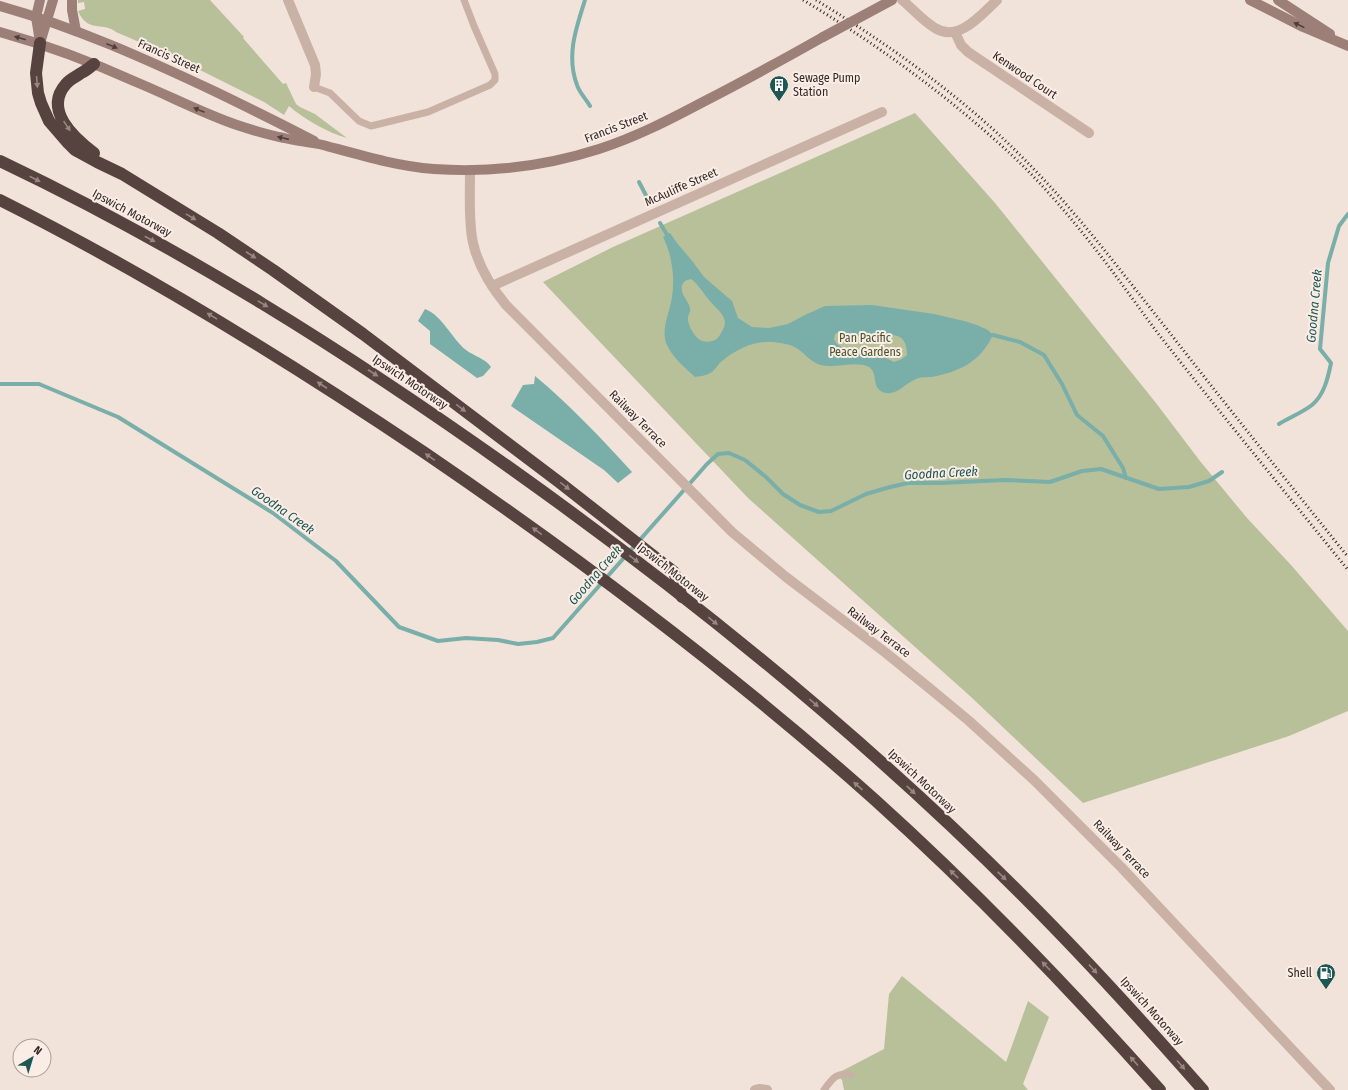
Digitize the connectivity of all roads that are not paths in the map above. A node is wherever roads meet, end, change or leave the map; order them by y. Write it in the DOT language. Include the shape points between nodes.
graph roads {
  1 [pos="40,0"];
  2 [pos="53,0"];
  3 [pos="72,0"];
  4 [pos="288,0"];
  5 [pos="464,0"];
  6 [pos="892,0"];
  7 [pos="902,0"];
  8 [pos="997,0"];
  9 [pos="1250,0"];
  10 [pos="1278,0"];
  11 [pos="0,6"];
  12 [pos="36,17"];
  13 [pos="48,21"];
  14 [pos="76,31"];
  15 [pos="0,32"];
  16 [pos="955,32"];
  17 [pos="40,44"];
  18 [pos="1348,46"];
  19 [pos="94,64"];
  20 [pos="314,87"];
  21 [pos="882,112"];
  22 [pos="1089,133"];
  23 [pos="321,145"];
  24 [pos="0,161"];
  25 [pos="470,170"];
  26 [pos="122,174"];
  27 [pos="0,200"];
  28 [pos="492,286"];
  29 [pos="682,597"];
  30 [pos="851,1075"];
  31 [pos="755,1090"];
  32 [pos="767,1090"];
  33 [pos="824,1090"];
  34 [pos="1160,1090"];
  35 [pos="1203,1090"];
  36 [pos="1330,1090"];
  1 -- 12 [label="main road"];
  2 -- 13 [label="main road"];
  3 -- 14 [label="main road"];
  4 -- 20 [label="street" via="315,65"];
  5 -- 20 [label="lane" via="495,74 495,80 490,85 428,112 371,126 359,121 330,93"];
  6 -- 25 [label="main road, Francis Street, bridge" via="641,133 586,153 548,162"];
  7 -- 16 [label="street" via="936,29"];
  8 -- 16 [label="street" via="970,24"];
  18 -- 9 [label="main road, one-way"];
  10 -- 18 [label="main road"];
  11 -- 12 [label="main road, Francis Street"];
  12 -- 13 [label="main road, Francis Street"];
  12 -- 17 [label="main road"];
  13 -- 14 [label="main road, Francis Street"];
  13 -- 17 [label="main road"];
  14 -- 23 [label="main road, Francis Street, one-way" via="163,67"];
  17 -- 15 [label="main road, Francis Street, one-way"];
  16 -- 22 [label="street, Kenwood Court" via="961,45 968,52"];
  17 -- 19 [label="main road, Francis Street"];
  17 -- 26 [label="highway, one-way" via="36,82 49,121 60,137 75,150"];
  23 -- 19 [label="main road, Francis Street, one-way" via="285,139 235,124"];
  19 -- 26 [label="highway, one-way" via="65,84 59,96 61,117 74,136"];
  21 -- 28 [label="street, McAuliffe Street"];
  23 -- 25 [label="main road, Francis Street" via="386,162 434,169"];
  24 -- 29 [label="highway, Ipswich Motorway, one-way" via="165,247 314,335 457,430 593,528"];
  25 -- 28 [label="street, Railway Terrace" via="472,237 479,262"];
  26 -- 29 [label="highway, one-way" via="218,233 369,339 674,572"];
  34 -- 27 [label="highway, one-way" via="1009,929 877,802 757,698 632,601 391,430 249,339 96,249"];
  28 -- 36 [label="street, Railway Terrace" via="506,305 732,532 786,577 886,653 1028,774 1080,824"];
  29 -- 35 [label="highway, Ipswich Motorway, one-way" via="838,724 980,854 1104,980"];
  30 -- 33 [label="lane" via="834,1077"];
  31 -- 32 [label="street"];
}
